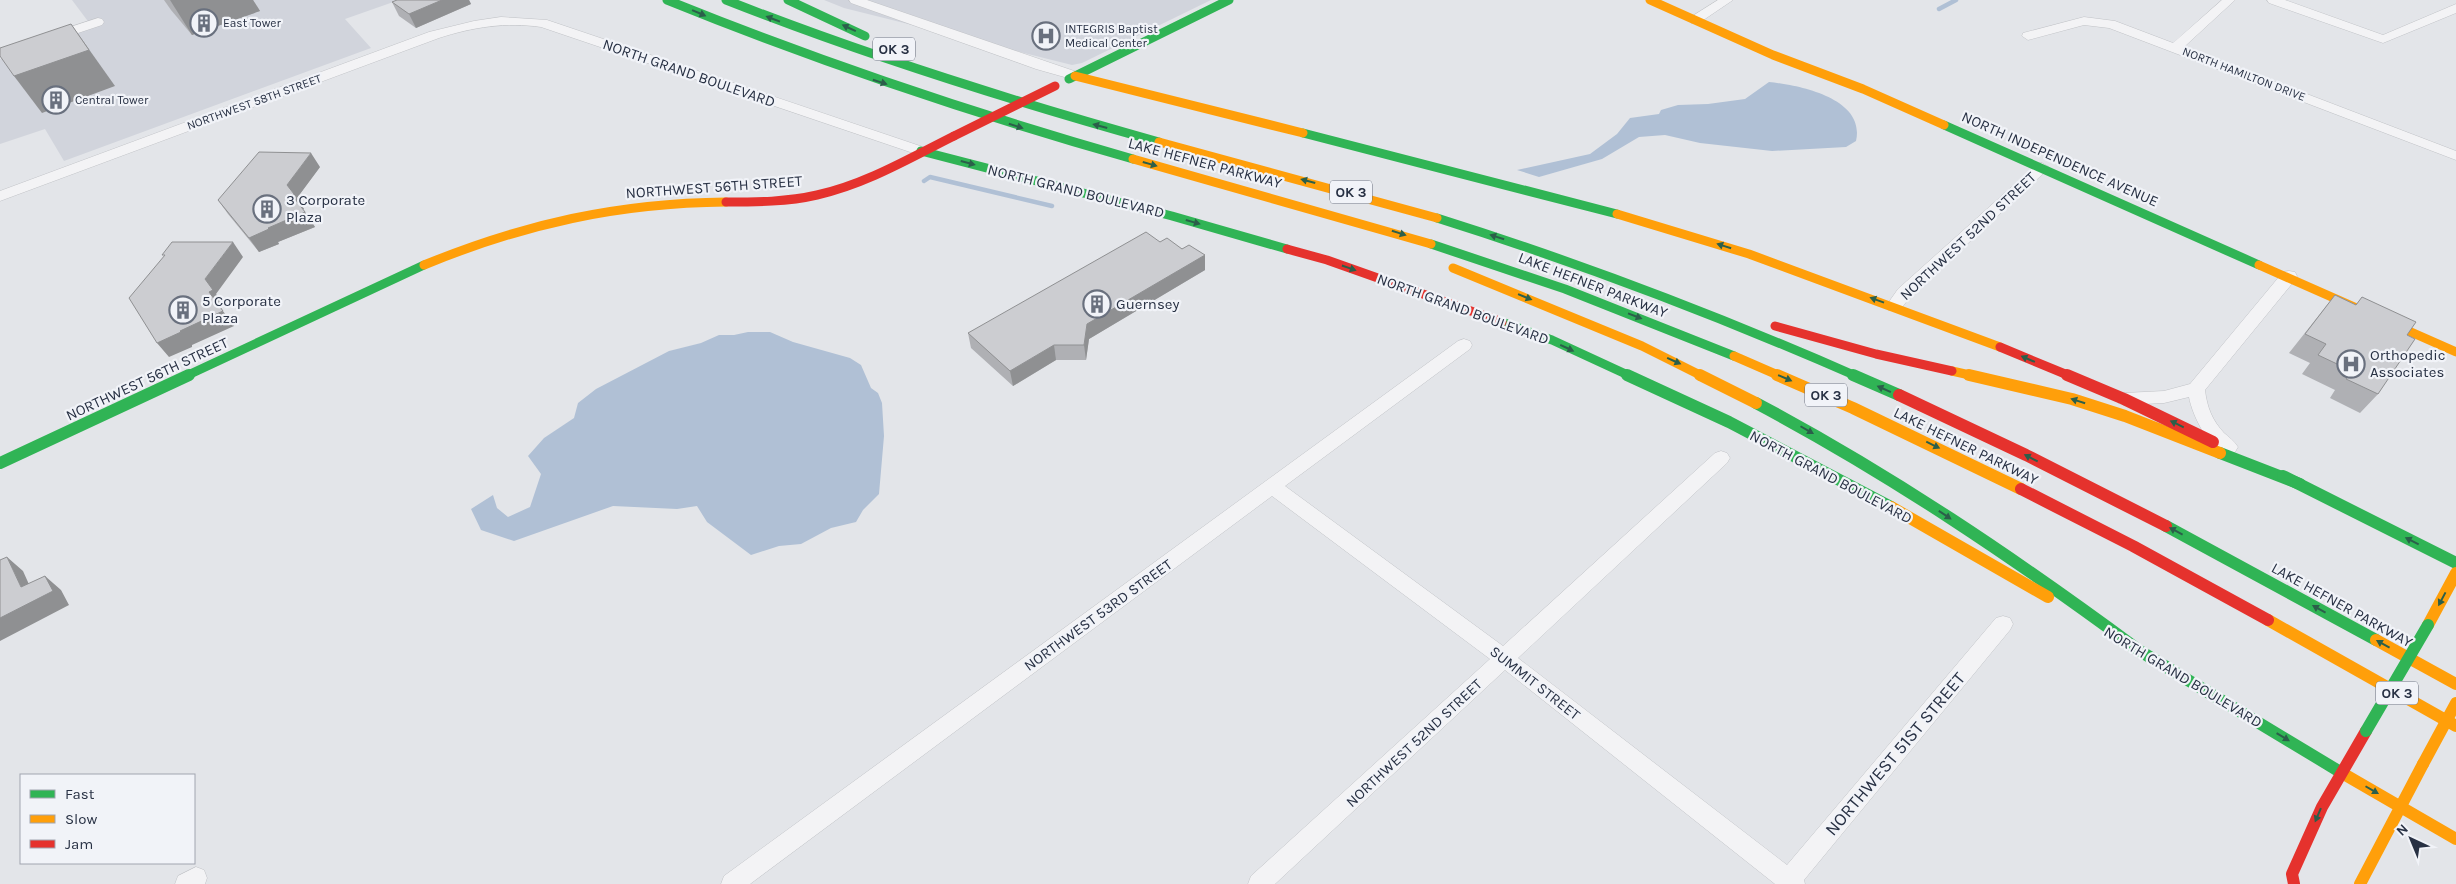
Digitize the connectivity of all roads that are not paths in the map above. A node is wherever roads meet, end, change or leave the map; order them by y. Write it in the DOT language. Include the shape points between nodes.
graph roads {
  1 [pos="667,0"];
  2 [pos="726,0"];
  3 [pos="788,0"];
  4 [pos="855,0"];
  5 [pos="1229,0"];
  6 [pos="1650,0"];
  7 [pos="1727,0"];
  8 [pos="2228,0"];
  9 [pos="2273,0"];
  10 [pos="2456,8"];
  11 [pos="512,20"];
  12 [pos="1695,20"];
  13 [pos="98,22"];
  14 [pos="2028,36"];
  15 [pos="43,41"];
  16 [pos="876,41"];
  17 [pos="2176,48"];
  18 [pos="894,49"];
  19 [pos="1075,76"];
  20 [pos="989,93"];
  21 [pos="921,151"];
  22 [pos="2456,156"];
  23 [pos="2042,167"];
  24 [pos="0,196"];
  25 [pos="1285,200"];
  26 [pos="1414,252"];
  27 [pos="1441,263"];
  28 [pos="2289,276"];
  29 [pos="1642,288"];
  30 [pos="1894,306"];
  31 [pos="1464,346"];
  32 [pos="2456,352"];
  33 [pos="2196,389"];
  34 [pos="2124,399"];
  35 [pos="2239,455"];
  36 [pos="1721,458"];
  37 [pos="0,463"];
  38 [pos="2300,484"];
  39 [pos="1273,487"];
  40 [pos="2456,563"];
  41 [pos="2456,574"];
  42 [pos="2004,624"];
  43 [pos="2136,648"];
  44 [pos="1504,659"];
  45 [pos="2456,684"];
  46 [pos="2456,703"];
  47 [pos="2456,726"];
  48 [pos="2342,772"];
  49 [pos="2401,807"];
  50 [pos="2456,839"];
  51 [pos="1790,883"];
  52 [pos="732,884"];
  53 [pos="1260,884"];
  54 [pos="2294,884"];
  55 [pos="2360,884"];
  1 -- 25 [label="main road, LAKE HEFNER PARKWAY / OK 3, one-way" via="789,49 933,100"];
  20 -- 2 [label="main road, LAKE HEFNER PARKWAY, one-way" via="838,43"];
  16 -- 3 [label="main road, OK 3, one-way"];
  4 -- 19 [label="street"];
  5 -- 19 [label="main road, NORTHWEST 56TH STREET"];
  6 -- 12 [label="main road, NORTH INDEPENDENCE AVENUE"];
  7 -- 12 [label="street"];
  8 -- 17 [label="street"];
  9 -- 10 [label="street" via="2383,38"];
  11 -- 21 [label="street, NORTH GRAND BOULEVARD" via="543,23"];
  11 -- 24 [label="street, NORTHWEST 58TH STREET" via="471,24 434,35"];
  12 -- 23 [label="main road, NORTH INDEPENDENCE AVENUE"];
  13 -- 15 [label="street"];
  14 -- 17 [label="street, NORTH HAMILTON DRIVE" via="2096,21"];
  17 -- 22 [label="street, NORTH HAMILTON DRIVE"];
  18 -- 20 [label="main road, OK 3"];
  19 -- 21 [label="main road, NORTHWEST 56TH STREET, bridge"];
  30 -- 19 [label="main road, one-way" via="1740,251 1615,213"];
  29 -- 20 [label="main road, LAKE HEFNER PARKWAY / OK 3, one-way" via="1381,200"];
  21 -- 37 [label="main road, NORTHWEST 56TH STREET" via="867,178 813,196 765,202 676,202 605,210 487,240 413,269"];
  21 -- 43 [label="main road, NORTH GRAND BOULEVARD, one-way" via="1327,260 1552,340 1728,422 1880,501"];
  23 -- 28 [label="main road, NORTH INDEPENDENCE AVENUE"];
  23 -- 30 [label="street, NORTHWEST 52ND STREET"];
  25 -- 26 [label="main road"];
  25 -- 47 [label="main road, LAKE HEFNER PARKWAY / OK 3, one-way" via="1380,227 1567,289 1830,398 1996,476 2136,548"];
  27 -- 43 [label="main road, one-way" via="1702,374 1788,419 1926,502 2070,598"];
  28 -- 32 [label="main road, NORTH INDEPENDENCE AVENUE"];
  28 -- 33 [label="street"];
  38 -- 29 [label="main road, one-way" via="2125,416 2072,399 1876,354"];
  45 -- 29 [label="main road, LAKE HEFNER PARKWAY / OK 3, one-way" via="2175,531 2025,454 1813,357"];
  34 -- 30 [label="main road, one-way"];
  31 -- 39 [label="street, NORTHWEST 53RD STREET"];
  33 -- 34 [label="street" via="2164,397"];
  33 -- 35 [label="street" via="2204,420 2214,435"];
  35 -- 34 [label="main road, one-way"];
  35 -- 38 [label="main road"];
  36 -- 44 [label="street, NORTHWEST 52ND STREET"];
  40 -- 38 [label="main road, one-way"];
  39 -- 44 [label="street, SUMMIT STREET"];
  39 -- 52 [label="street, NORTHWEST 53RD STREET"];
  41 -- 48 [label="main road, one-way, bridge"];
  42 -- 51 [label="street, NORTHWEST 51ST STREET"];
  43 -- 48 [label="main road, NORTH GRAND BOULEVARD, one-way"];
  44 -- 51 [label="street, SUMMIT STREET"];
  44 -- 53 [label="street, NORTHWEST 52ND STREET"];
  46 -- 49 [label="main road, bridge"];
  48 -- 49 [label="main road, NORTH GRAND BOULEVARD, one-way"];
  48 -- 54 [label="main road, one-way" via="2322,806 2292,874"];
  49 -- 50 [label="main road, NORTH GRAND BOULEVARD"];
  49 -- 55 [label="main road"];
}
